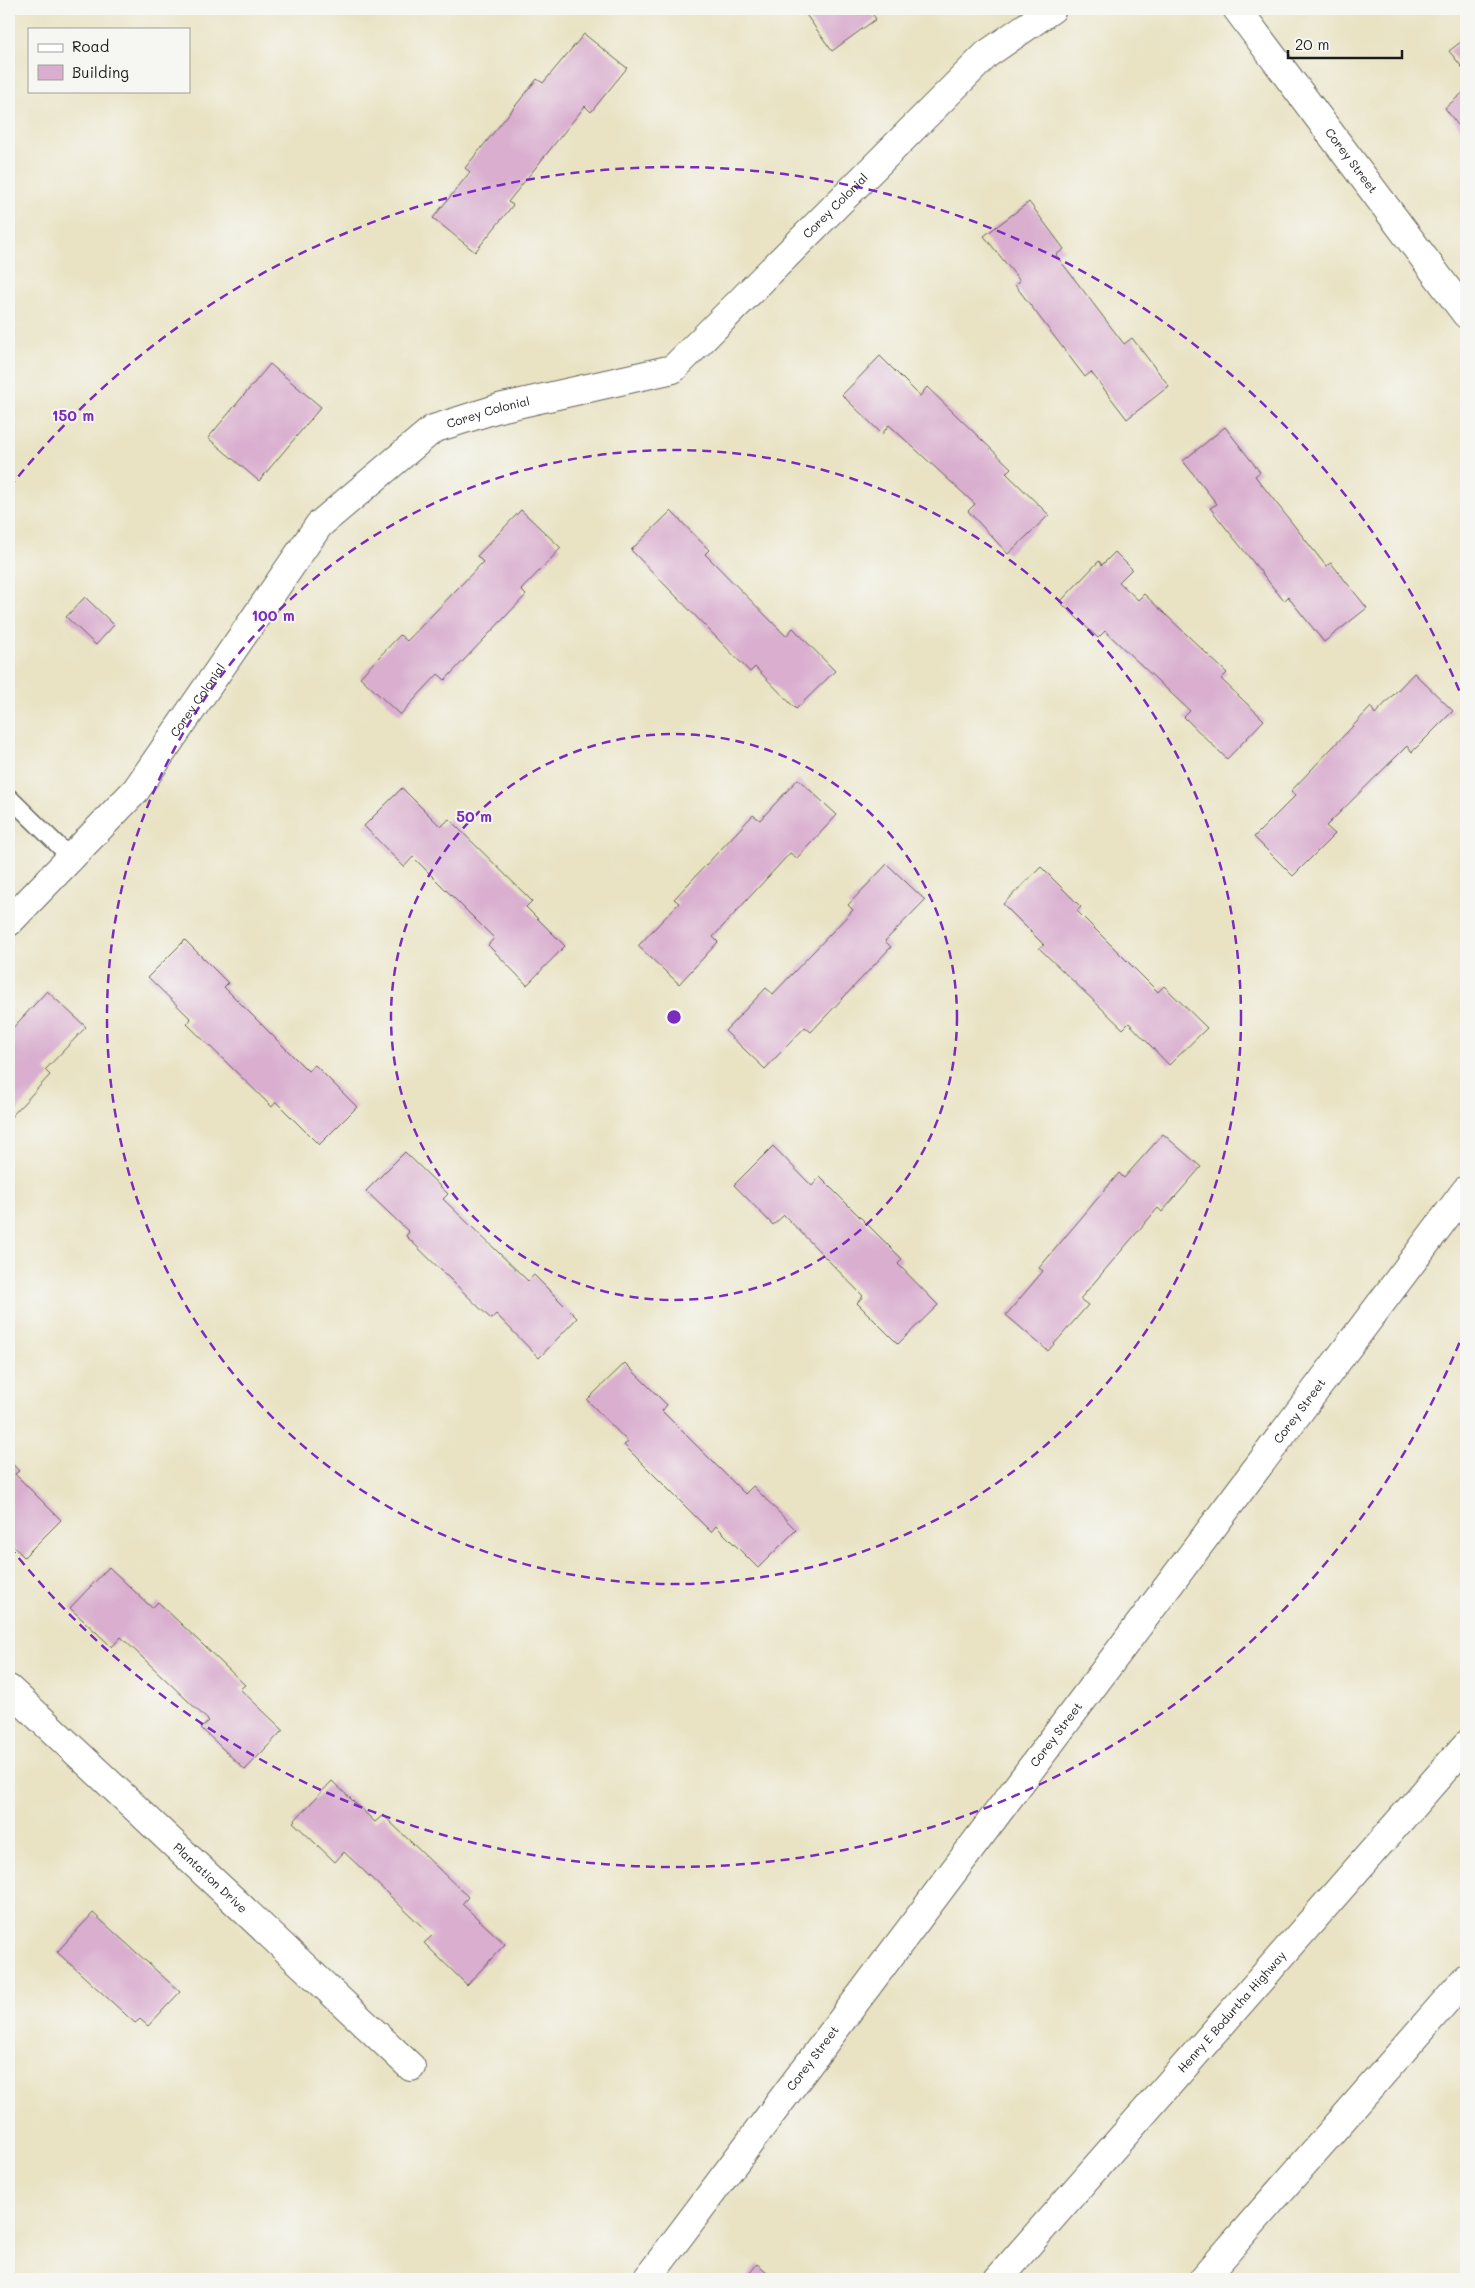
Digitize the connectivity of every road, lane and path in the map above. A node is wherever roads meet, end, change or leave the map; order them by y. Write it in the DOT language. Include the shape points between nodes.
graph roads {
  1 [pos="1052,9"];
  2 [pos="1237,9"];
  3 [pos="1466,314"];
  4 [pos="9,797"];
  5 [pos="71,858"];
  6 [pos="9,922"];
  7 [pos="1466,1190"];
  8 [pos="9,1689"];
  9 [pos="1466,1745"];
  10 [pos="1466,1978"];
  11 [pos="411,2067"];
  12 [pos="647,2279"];
  13 [pos="998,2279"];
  14 [pos="1203,2279"];
  1 -- 5 [label="main road, Corey Colonial" via="986,54 673,369 499,408 433,429 319,525 136,790"];
  2 -- 3 [label="main road, Corey Street"];
  4 -- 5 [label="lane"];
  5 -- 6 [label="main road, Corey Colonial"];
  7 -- 12 [label="main road, Corey Street"];
  8 -- 11 [label="main road, Plantation Drive"];
  9 -- 13 [label="main road, Henry E Bodurtha Highway"];
  10 -- 14 [label="main road"];
}
